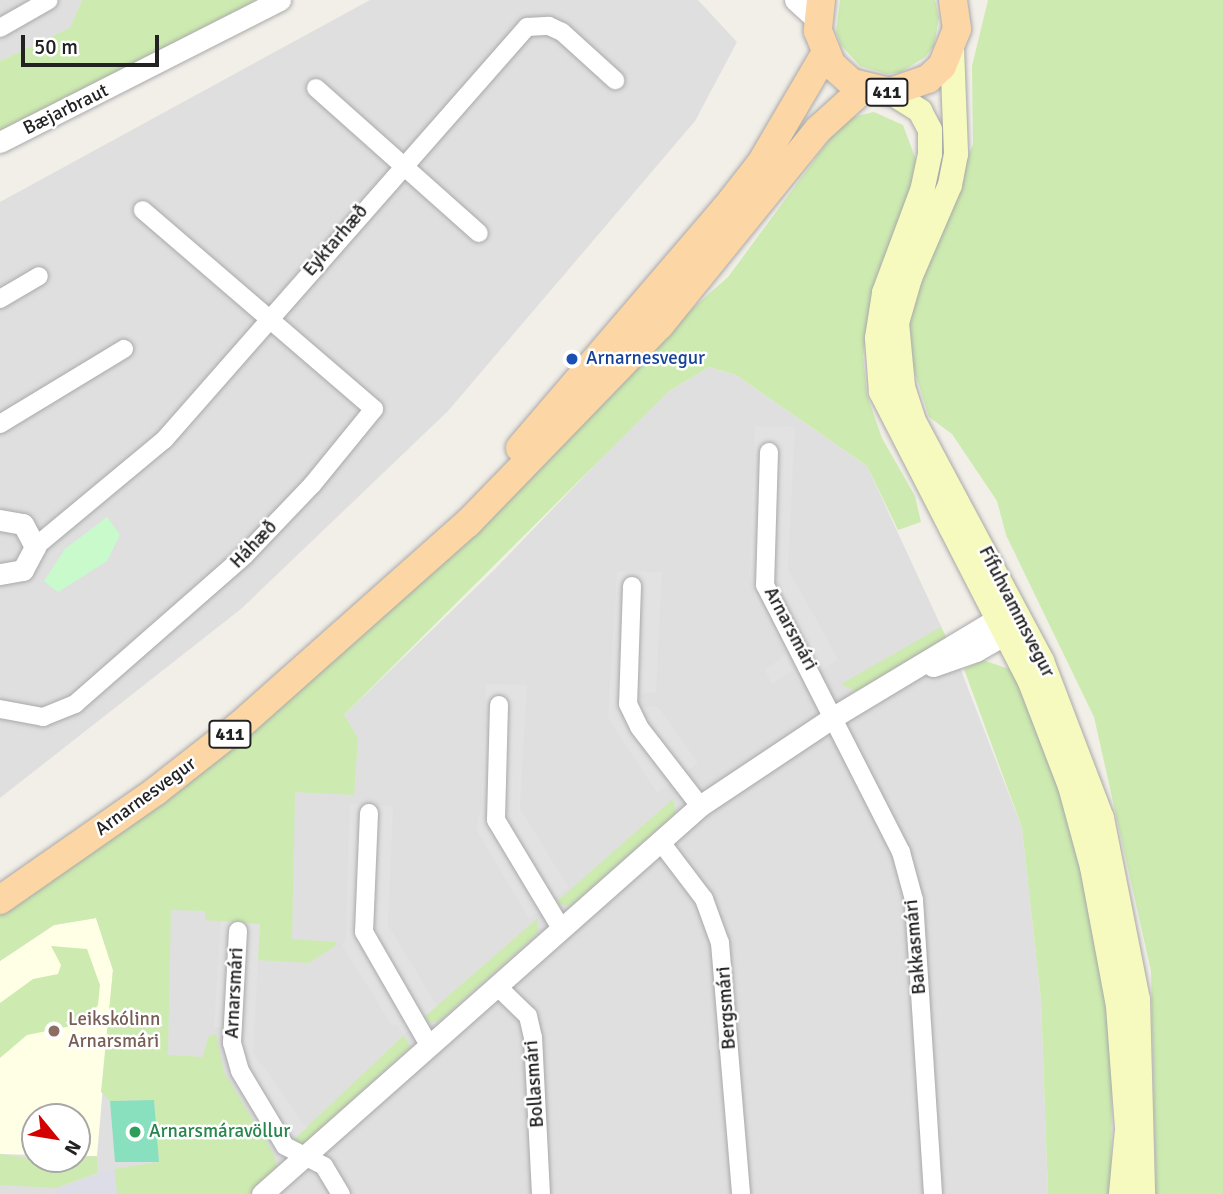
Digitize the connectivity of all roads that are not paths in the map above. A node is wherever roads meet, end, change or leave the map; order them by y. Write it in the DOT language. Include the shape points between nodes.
graph roads {
  1 [pos="50,0"];
  2 [pos="280,0"];
  3 [pos="795,0"];
  4 [pos="957,3"];
  5 [pos="819,10"];
  6 [pos="0,28"];
  7 [pos="952,48"];
  8 [pos="825,54"];
  9 [pos="615,80"];
  10 [pos="316,88"];
  11 [pos="877,90"];
  12 [pos="0,142"];
  13 [pos="402,165"];
  14 [pos="143,210"];
  15 [pos="479,233"];
  16 [pos="39,276"];
  17 [pos="0,299"];
  18 [pos="268,320"];
  19 [pos="124,349"];
  20 [pos="0,424"];
  21 [pos="769,452"];
  22 [pos="2,516"];
  23 [pos="32,538"];
  24 [pos="441,545"];
  25 [pos="0,574"];
  26 [pos="632,586"];
  27 [pos="1010,621"];
  28 [pos="499,705"];
  29 [pos="0,709"];
  30 [pos="835,716"];
  31 [pos="700,806"];
  32 [pos="369,813"];
  33 [pos="660,841"];
  34 [pos="0,900"];
  35 [pos="561,928"];
  36 [pos="239,931"];
  37 [pos="497,986"];
  38 [pos="429,1047"];
  39 [pos="1127,1129"];
  40 [pos="304,1156"];
  41 [pos="262,1194"];
  42 [pos="341,1194"];
  43 [pos="541,1194"];
  44 [pos="741,1194"];
  45 [pos="933,1194"];
  46 [pos="1121,1194"];
  47 [pos="1134,1194"];
  48 [pos="1143,1194"];
  1 -- 6 [label="street"];
  2 -- 12 [label="street, Bæjarbraut"];
  3 -- 5 [label="street"];
  4 -- 7 [label="main road"];
  5 -- 8 [label="main road, 411"];
  7 -- 11 [label="main road, Arnarnesvegur / 411" via="928,79"];
  7 -- 27 [label="main road, Fífuhvammsvegur" via="956,154 950,185 910,278 897,323 897,353 915,424"];
  8 -- 11 [label="main road, 411" via="841,75"];
  8 -- 24 [label="main road, Arnarnesvegur / 411" via="761,163 726,209 489,482"];
  9 -- 13 [label="street, Eyktarhæð" via="562,32 549,26 527,27"];
  10 -- 13 [label="street"];
  11 -- 24 [label="main road, Arnarnesvegur / 411" via="811,138 660,325 521,472"];
  11 -- 27 [label="main road, Fífuhvammsvegur" via="920,111 930,130 923,188 884,293 877,338 881,393"];
  13 -- 15 [label="street"];
  13 -- 18 [label="street, Eyktarhæð"];
  14 -- 18 [label="street"];
  16 -- 17 [label="street"];
  18 -- 23 [label="street, Eyktarhæð" via="164,440 63,526"];
  18 -- 29 [label="street, Háhæð" via="374,409 312,485 245,555 75,704 43,717"];
  19 -- 20 [label="street"];
  21 -- 30 [label="street, Arnarsmári" via="765,585"];
  22 -- 23 [label="street"];
  23 -- 25 [label="street" via="23,570"];
  24 -- 34 [label="main road, Arnarnesvegur / 411" via="239,726 156,791"];
  26 -- 31 [label="street" via="626,692 632,716"];
  27 -- 30 [label="street"];
  27 -- 39 [label="main road, Fífuhvammsvegur" via="1051,732 1092,867 1118,1006"];
  27 -- 48 [label="main road, Fífuhvammsvegur" via="1073,735 1102,818 1120,889 1139,999"];
  28 -- 35 [label="street" via="496,820"];
  30 -- 31 [label="street"];
  30 -- 45 [label="street, Bakkasmári" via="901,852 914,900"];
  31 -- 33 [label="street"];
  32 -- 38 [label="street" via="364,932"];
  33 -- 35 [label="street"];
  33 -- 44 [label="street, Bergsmári" via="704,899 720,943"];
  35 -- 37 [label="street"];
  36 -- 40 [label="street, Arnarsmári" via="232,1027 235,1055 285,1146"];
  37 -- 38 [label="street"];
  37 -- 43 [label="street, Bollasmári" via="528,1016 533,1037"];
  38 -- 40 [label="street"];
  39 -- 46 [label="main road, Fífuhvammsvegur"];
  39 -- 47 [label="main road" via="1135,1160"];
  40 -- 41 [label="street"];
  40 -- 42 [label="street, Arnarsmári" via="324,1167"];
}
